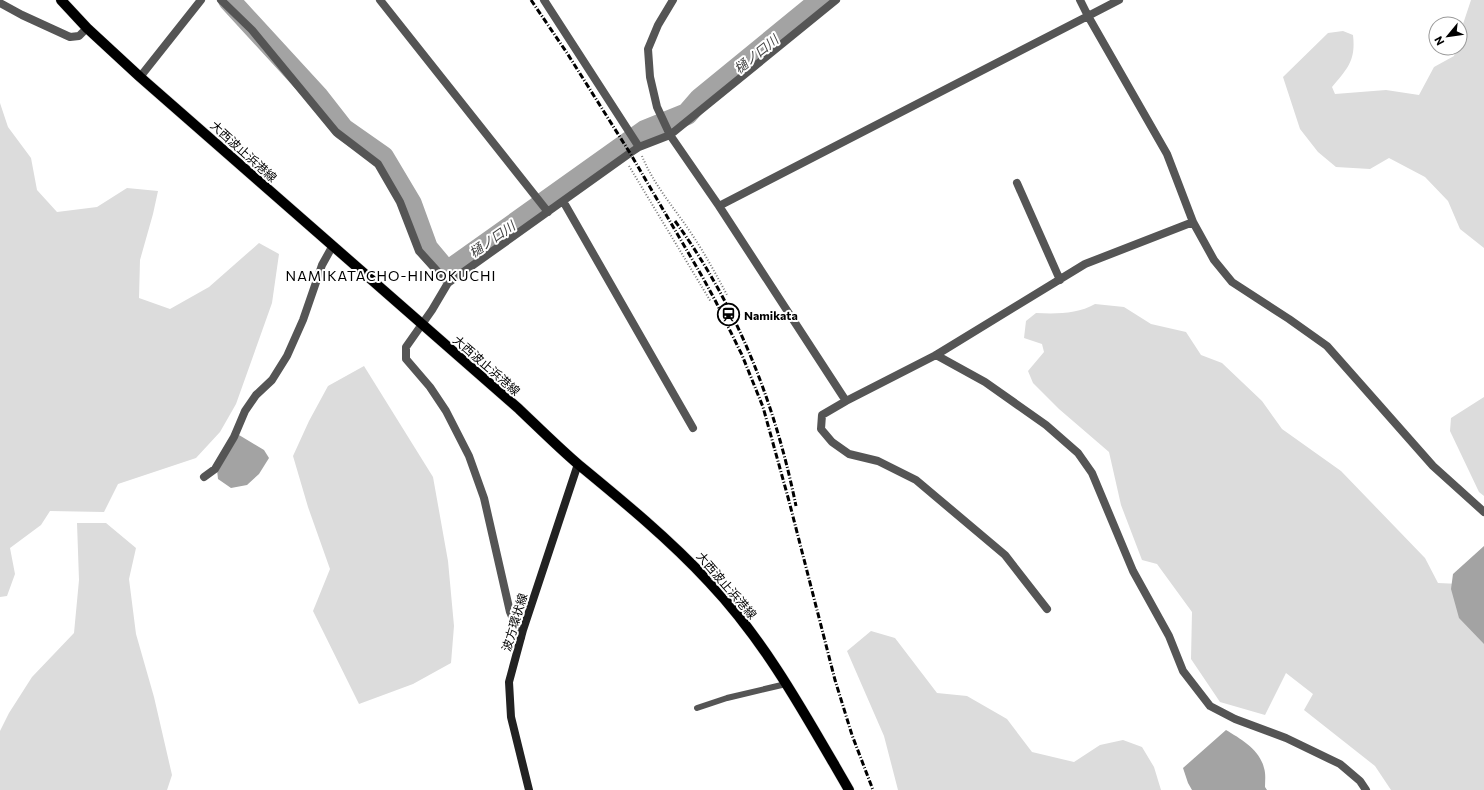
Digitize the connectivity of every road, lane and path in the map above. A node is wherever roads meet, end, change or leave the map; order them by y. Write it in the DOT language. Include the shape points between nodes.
graph roads {
  1 [pos="61,0"];
  2 [pos="201,0"];
  3 [pos="221,0"];
  4 [pos="380,0"];
  5 [pos="544,0"];
  6 [pos="673,0"];
  7 [pos="836,0"];
  8 [pos="1080,0"];
  9 [pos="1119,0"];
  10 [pos="0,3"];
  11 [pos="1088,16"];
  12 [pos="87,28"];
  13 [pos="140,77"];
  14 [pos="670,135"];
  15 [pos="639,147"];
  16 [pos="624,157"];
  17 [pos="1017,183"];
  18 [pos="563,201"];
  19 [pos="719,206"];
  20 [pos="548,212"];
  21 [pos="1193,222"];
  22 [pos="332,247"];
  23 [pos="1060,280"];
  24 [pos="448,283"];
  25 [pos="727,295"];
  26 [pos="711,302"];
  27 [pos="422,325"];
  28 [pos="936,355"];
  29 [pos="846,401"];
  30 [pos="693,428"];
  31 [pos="578,464"];
  32 [pos="204,477"];
  33 [pos="1484,512"];
  34 [pos="1047,609"];
  35 [pos="521,637"];
  36 [pos="786,684"];
  37 [pos="697,708"];
  38 [pos="529,790"];
  39 [pos="849,790"];
  40 [pos="1366,790"];
  1 -- 12 [label="main road, 大西波止浜港線"];
  2 -- 13 [label="street"];
  3 -- 24 [label="street" via="252,30 336,132 378,164 400,202 419,251"];
  4 -- 20 [label="street"];
  5 -- 15 [label="street"];
  6 -- 14 [label="street" via="648,49 650,77 657,107"];
  7 -- 14 [label="street"];
  8 -- 11 [label="street"];
  9 -- 11 [label="street"];
  10 -- 12 [label="street" via="70,36 78,36"];
  11 -- 19 [label="street"];
  11 -- 21 [label="street" via="1167,154"];
  12 -- 13 [label="main road, 大西波止浜港線"];
  13 -- 22 [label="main road, 大西波止浜港線"];
  14 -- 15 [label="street"];
  14 -- 19 [label="street"];
  15 -- 16 [label="street"];
  15 -- 25 [label="path" via="646,165 695,238"];
  16 -- 18 [label="street"];
  16 -- 26 [label="path"];
  17 -- 23 [label="street"];
  18 -- 20 [label="street"];
  18 -- 30 [label="street"];
  19 -- 29 [label="street"];
  20 -- 24 [label="street"];
  21 -- 23 [label="street" via="1085,264"];
  21 -- 33 [label="street" via="1214,260 1232,282 1326,346 1434,466"];
  22 -- 27 [label="main road, 大西波止浜港線"];
  22 -- 32 [label="street" via="322,265 303,320 287,356 272,380 256,395 245,411 234,438 215,469"];
  23 -- 28 [label="street"];
  24 -- 27 [label="street"];
  27 -- 31 [label="main road, 大西波止浜港線"];
  27 -- 35 [label="street" via="406,347 406,358 446,411 469,456 490,520 510,612"];
  28 -- 29 [label="street"];
  28 -- 40 [label="street" via="985,382 1046,425 1078,453 1092,473 1133,570 1169,636 1183,671 1210,706 1340,764 1360,781"];
  29 -- 34 [label="street" via="822,415 821,429 832,442 849,454 878,461 916,480 1005,556"];
  31 -- 35 [label="main road, 波方環状線"];
  31 -- 36 [label="main road, 大西波止浜港線" via="665,537 710,582 745,624"];
  35 -- 38 [label="main road, 波方環状線" via="509,682 511,717"];
  36 -- 37 [label="lane"];
  36 -- 39 [label="main road, 大西波止浜港線"];
}
